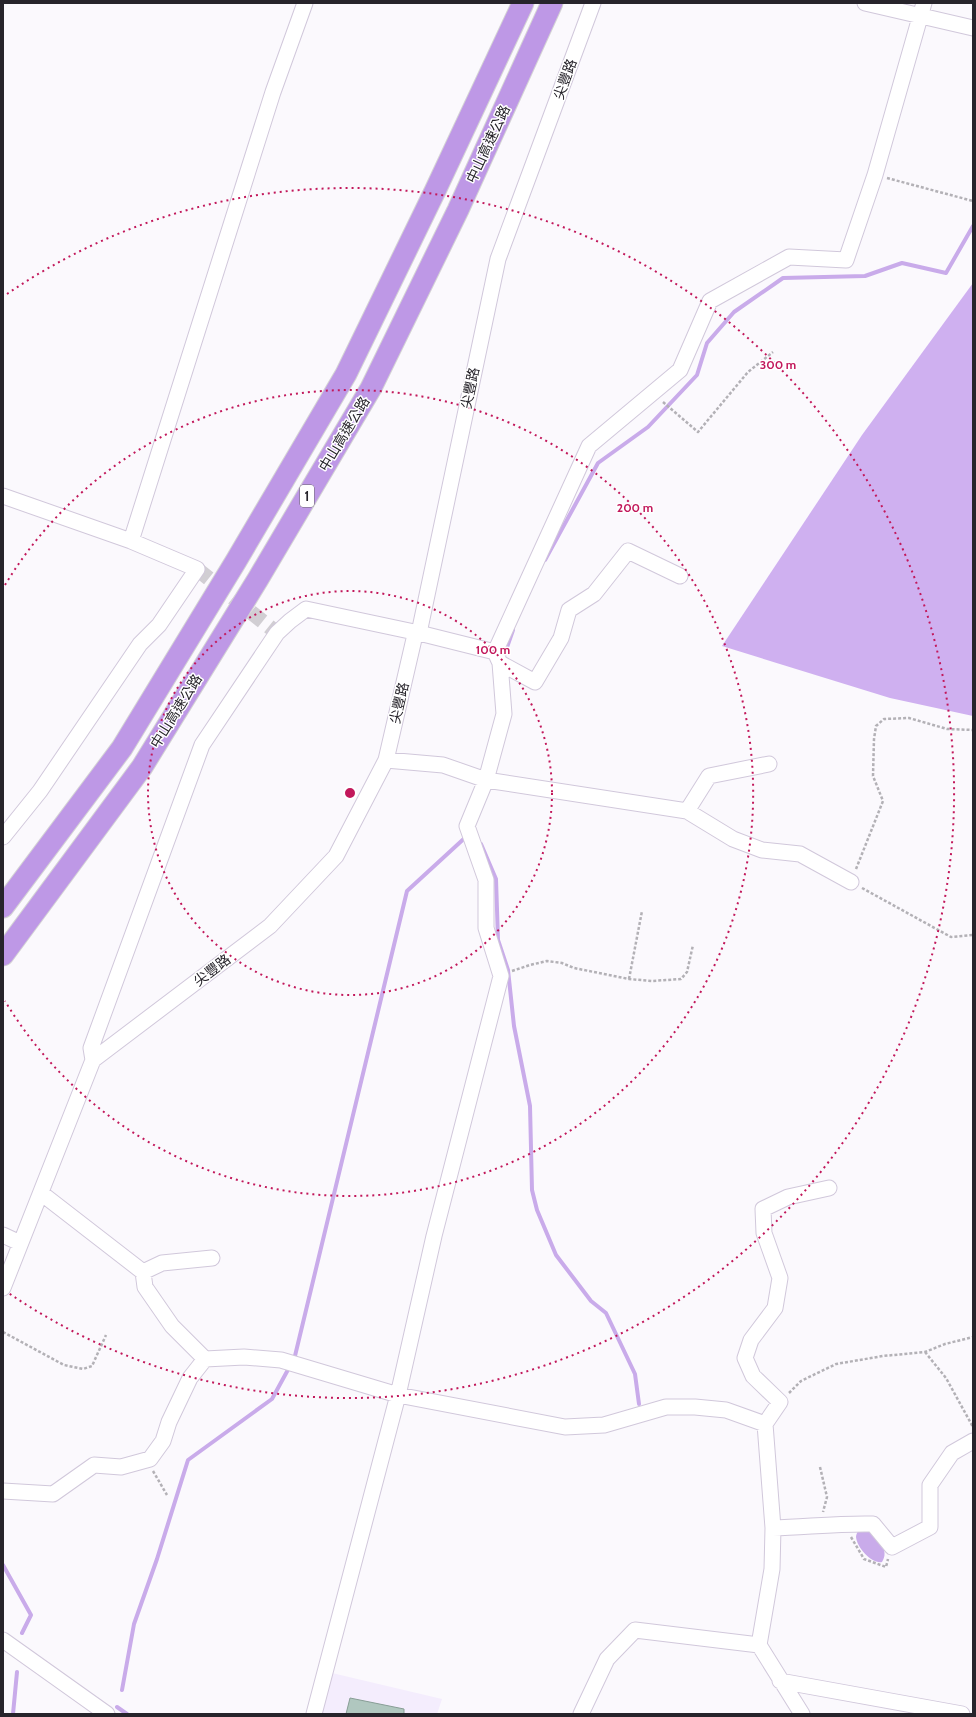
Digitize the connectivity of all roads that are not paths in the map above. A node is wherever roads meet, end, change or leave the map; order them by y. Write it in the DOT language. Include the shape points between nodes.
graph roads {
  1 [pos="305,3"];
  2 [pos="523,3"];
  3 [pos="552,3"];
  4 [pos="593,3"];
  5 [pos="865,3"];
  6 [pos="922,10"];
  7 [pos="973,28"];
  8 [pos="3,496"];
  9 [pos="131,541"];
  10 [pos="680,576"];
  11 [pos="419,633"];
  12 [pos="498,657"];
  13 [pos="386,760"];
  14 [pos="769,764"];
  15 [pos="493,780"];
  16 [pos="687,811"];
  17 [pos="3,837"];
  18 [pos="851,882"];
  19 [pos="3,907"];
  20 [pos="3,955"];
  21 [pos="93,1060"];
  22 [pos="828,1188"];
  23 [pos="40,1193"];
  24 [pos="3,1235"];
  25 [pos="20,1243"];
  26 [pos="212,1258"];
  27 [pos="143,1272"];
  28 [pos="3,1288"];
  29 [pos="205,1358"];
  30 [pos="398,1395"];
  31 [pos="765,1424"];
  32 [pos="973,1441"];
  33 [pos="3,1491"];
  34 [pos="773,1528"];
  35 [pos="3,1640"];
  36 [pos="759,1645"];
  37 [pos="780,1681"];
  38 [pos="107,1714"];
  39 [pos="314,1714"];
  40 [pos="581,1714"];
  41 [pos="802,1714"];
  42 [pos="962,1714"];
  1 -- 9 [label="street" via="273,92"];
  2 -- 19 [label="highway, 中山高速公路 / 1" via="346,374 122,748"];
  3 -- 20 [label="highway, 中山高速公路 / 1" via="458,210 371,388 258,579 142,767"];
  4 -- 11 [label="street, 尖豐路" via="498,259"];
  5 -- 6 [label="street"];
  6 -- 7 [label="street"];
  6 -- 12 [label="street" via="875,175 846,260 789,257 710,301 680,370 589,446"];
  8 -- 9 [label="street"];
  9 -- 17 [label="street" via="197,569 159,624 140,644 40,791"];
  10 -- 12 [label="street" via="628,551 594,594 569,610 561,638 536,682"];
  11 -- 12 [label="street"];
  11 -- 13 [label="street, 尖豐路" via="414,639"];
  11 -- 21 [label="street" via="306,609 277,634 202,745 91,1048"];
  12 -- 15 [label="street" via="504,714"];
  13 -- 15 [label="street" via="443,765"];
  13 -- 21 [label="street, 尖豐路" via="336,856 270,926"];
  14 -- 16 [label="street" via="709,776"];
  15 -- 16 [label="street"];
  15 -- 30 [label="street" via="469,833 486,880 486,928 501,976 434,1236"];
  16 -- 18 [label="street" via="733,840 762,850 800,854"];
  21 -- 23 [label="street"];
  22 -- 31 [label="street" via="788,1197 763,1209 764,1233 780,1278 775,1308 750,1340 745,1358 752,1376 780,1402"];
  23 -- 25 [label="street"];
  23 -- 27 [label="street"];
  24 -- 25 [label="street"];
  25 -- 28 [label="street"];
  26 -- 27 [label="street" via="162,1263"];
  27 -- 29 [label="street" via="145,1287 172,1326"];
  29 -- 30 [label="street" via="244,1357 282,1360"];
  29 -- 33 [label="street" via="190,1378 163,1441 150,1459 121,1467 94,1465 53,1494"];
  30 -- 31 [label="street" via="565,1427 604,1425 666,1407 726,1410"];
  30 -- 39 [label="street"];
  31 -- 34 [label="street"];
  32 -- 34 [label="street" via="952,1453 930,1485 930,1527 892,1547 873,1524 843,1523 820,1527"];
  34 -- 36 [label="street" via="772,1569"];
  35 -- 38 [label="street"];
  36 -- 37 [label="street"];
  36 -- 40 [label="street" via="635,1630 607,1658"];
  37 -- 41 [label="street"];
  37 -- 42 [label="street"];
}
